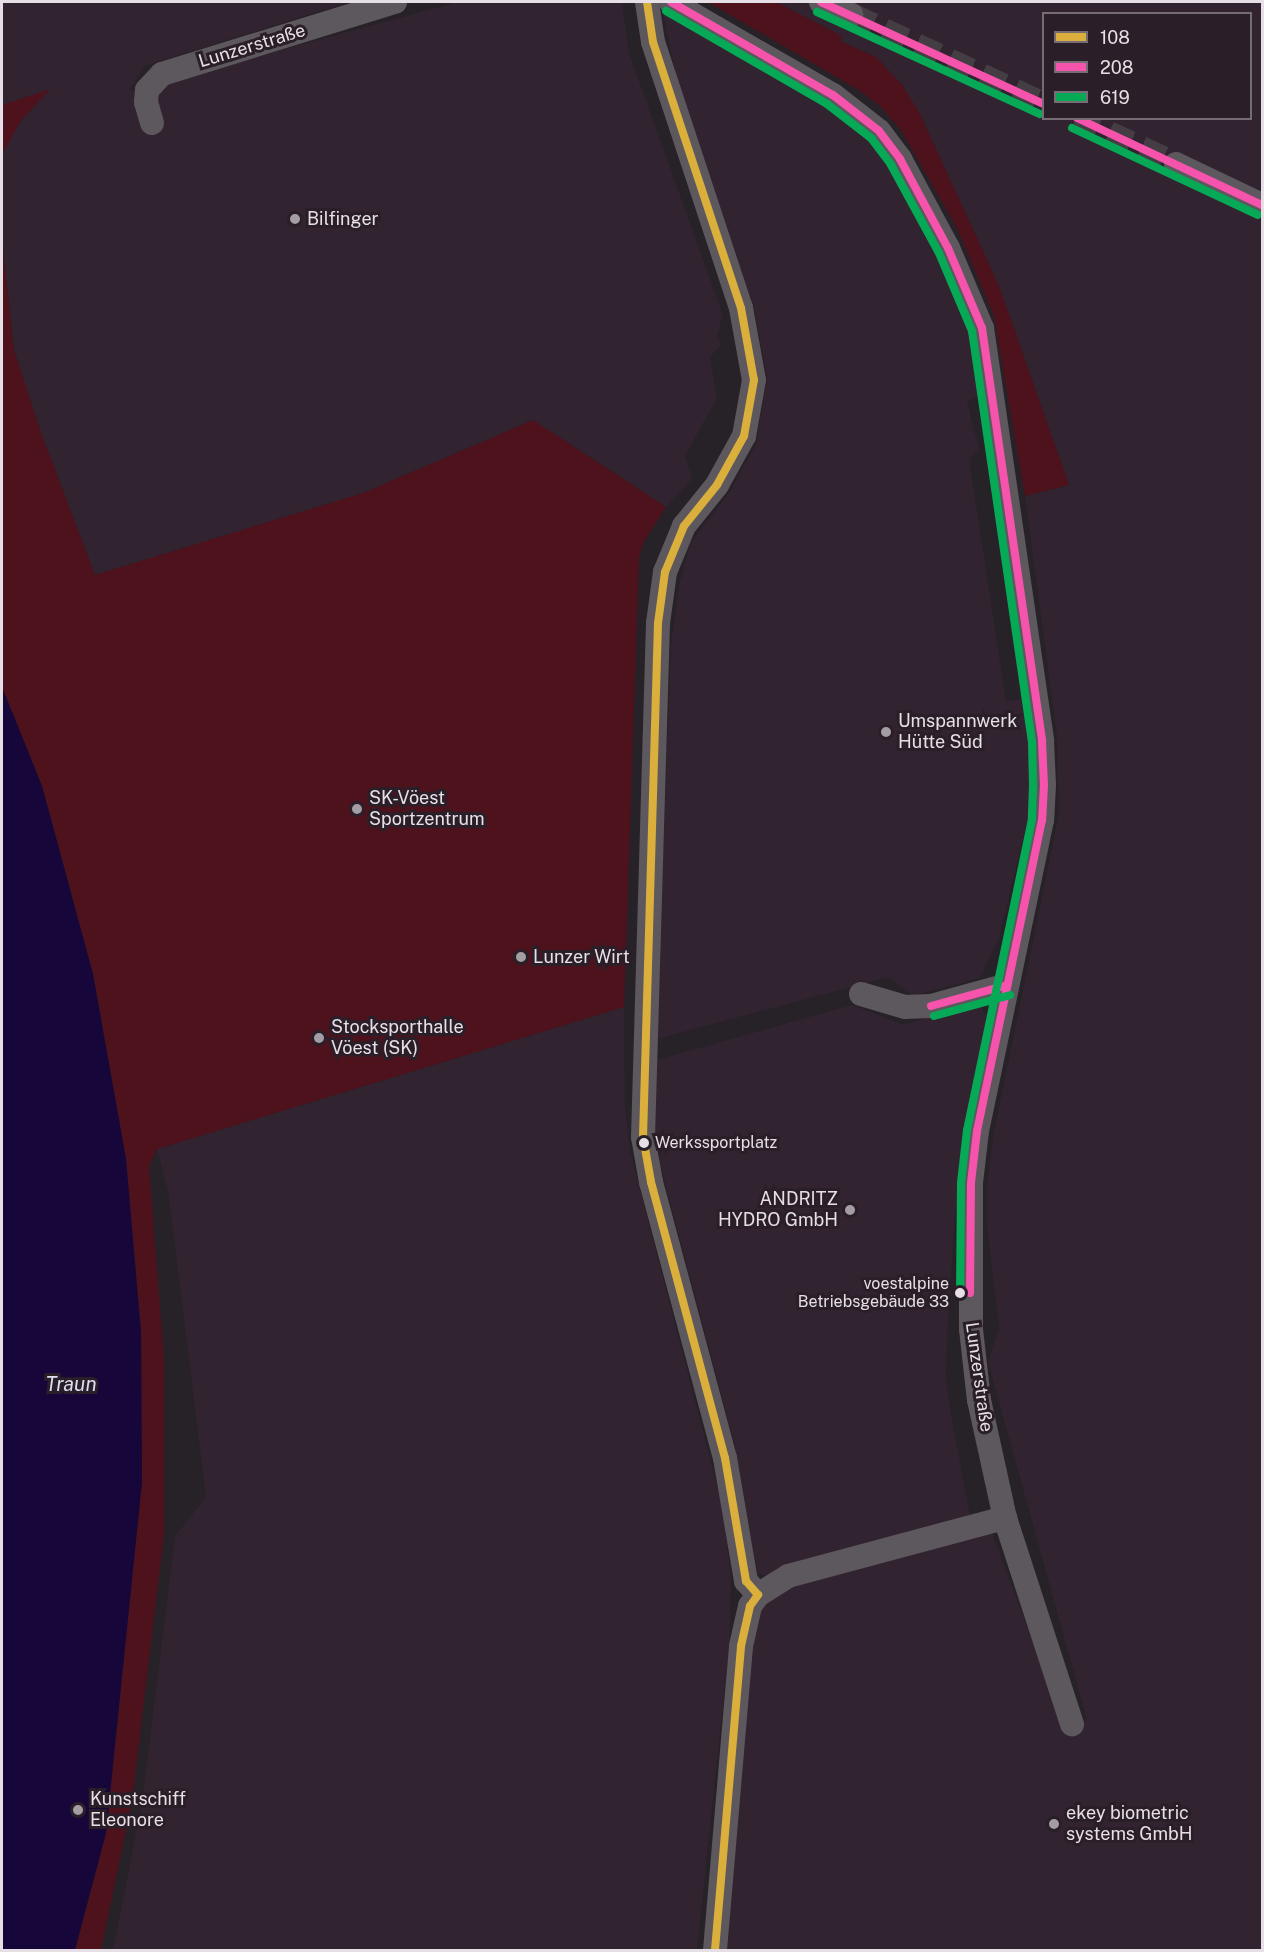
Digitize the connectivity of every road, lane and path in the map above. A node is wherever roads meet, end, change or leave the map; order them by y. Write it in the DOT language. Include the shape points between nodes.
graph roads {
  1 [pos="395,2"];
  2 [pos="647,2"];
  3 [pos="671,2"];
  4 [pos="152,123"];
  5 [pos="1176,164"];
  6 [pos="1263,205"];
  7 [pos="1007,985"];
  8 [pos="861,994"];
  9 [pos="1005,1518"];
  10 [pos="758,1595"];
  11 [pos="1072,1724"];
  12 [pos="715,1950"];
  1 -- 4 [label="street, Lunzerstraße" via="162,74 147,90"];
  2 -- 10 [label="street" via="653,42 741,308 754,380 744,436 717,485 684,526 665,572 658,623 643,1137 651,1182 717,1424 746,1581"];
  3 -- 7 [label="street, Lunzerstraße" via="833,95 879,131 900,159 948,248 982,328 1042,741 1044,785 1042,820"];
  5 -- 6 [label="street"];
  7 -- 8 [label="street" via="923,1006 905,1007"];
  7 -- 9 [label="street, Lunzerstraße" via="977,1131 969,1259 979,1400"];
  9 -- 10 [label="street" via="788,1576"];
  9 -- 11 [label="street, Lunzerstraße"];
  10 -- 12 [label="street" via="750,1606 741,1646"];
}
